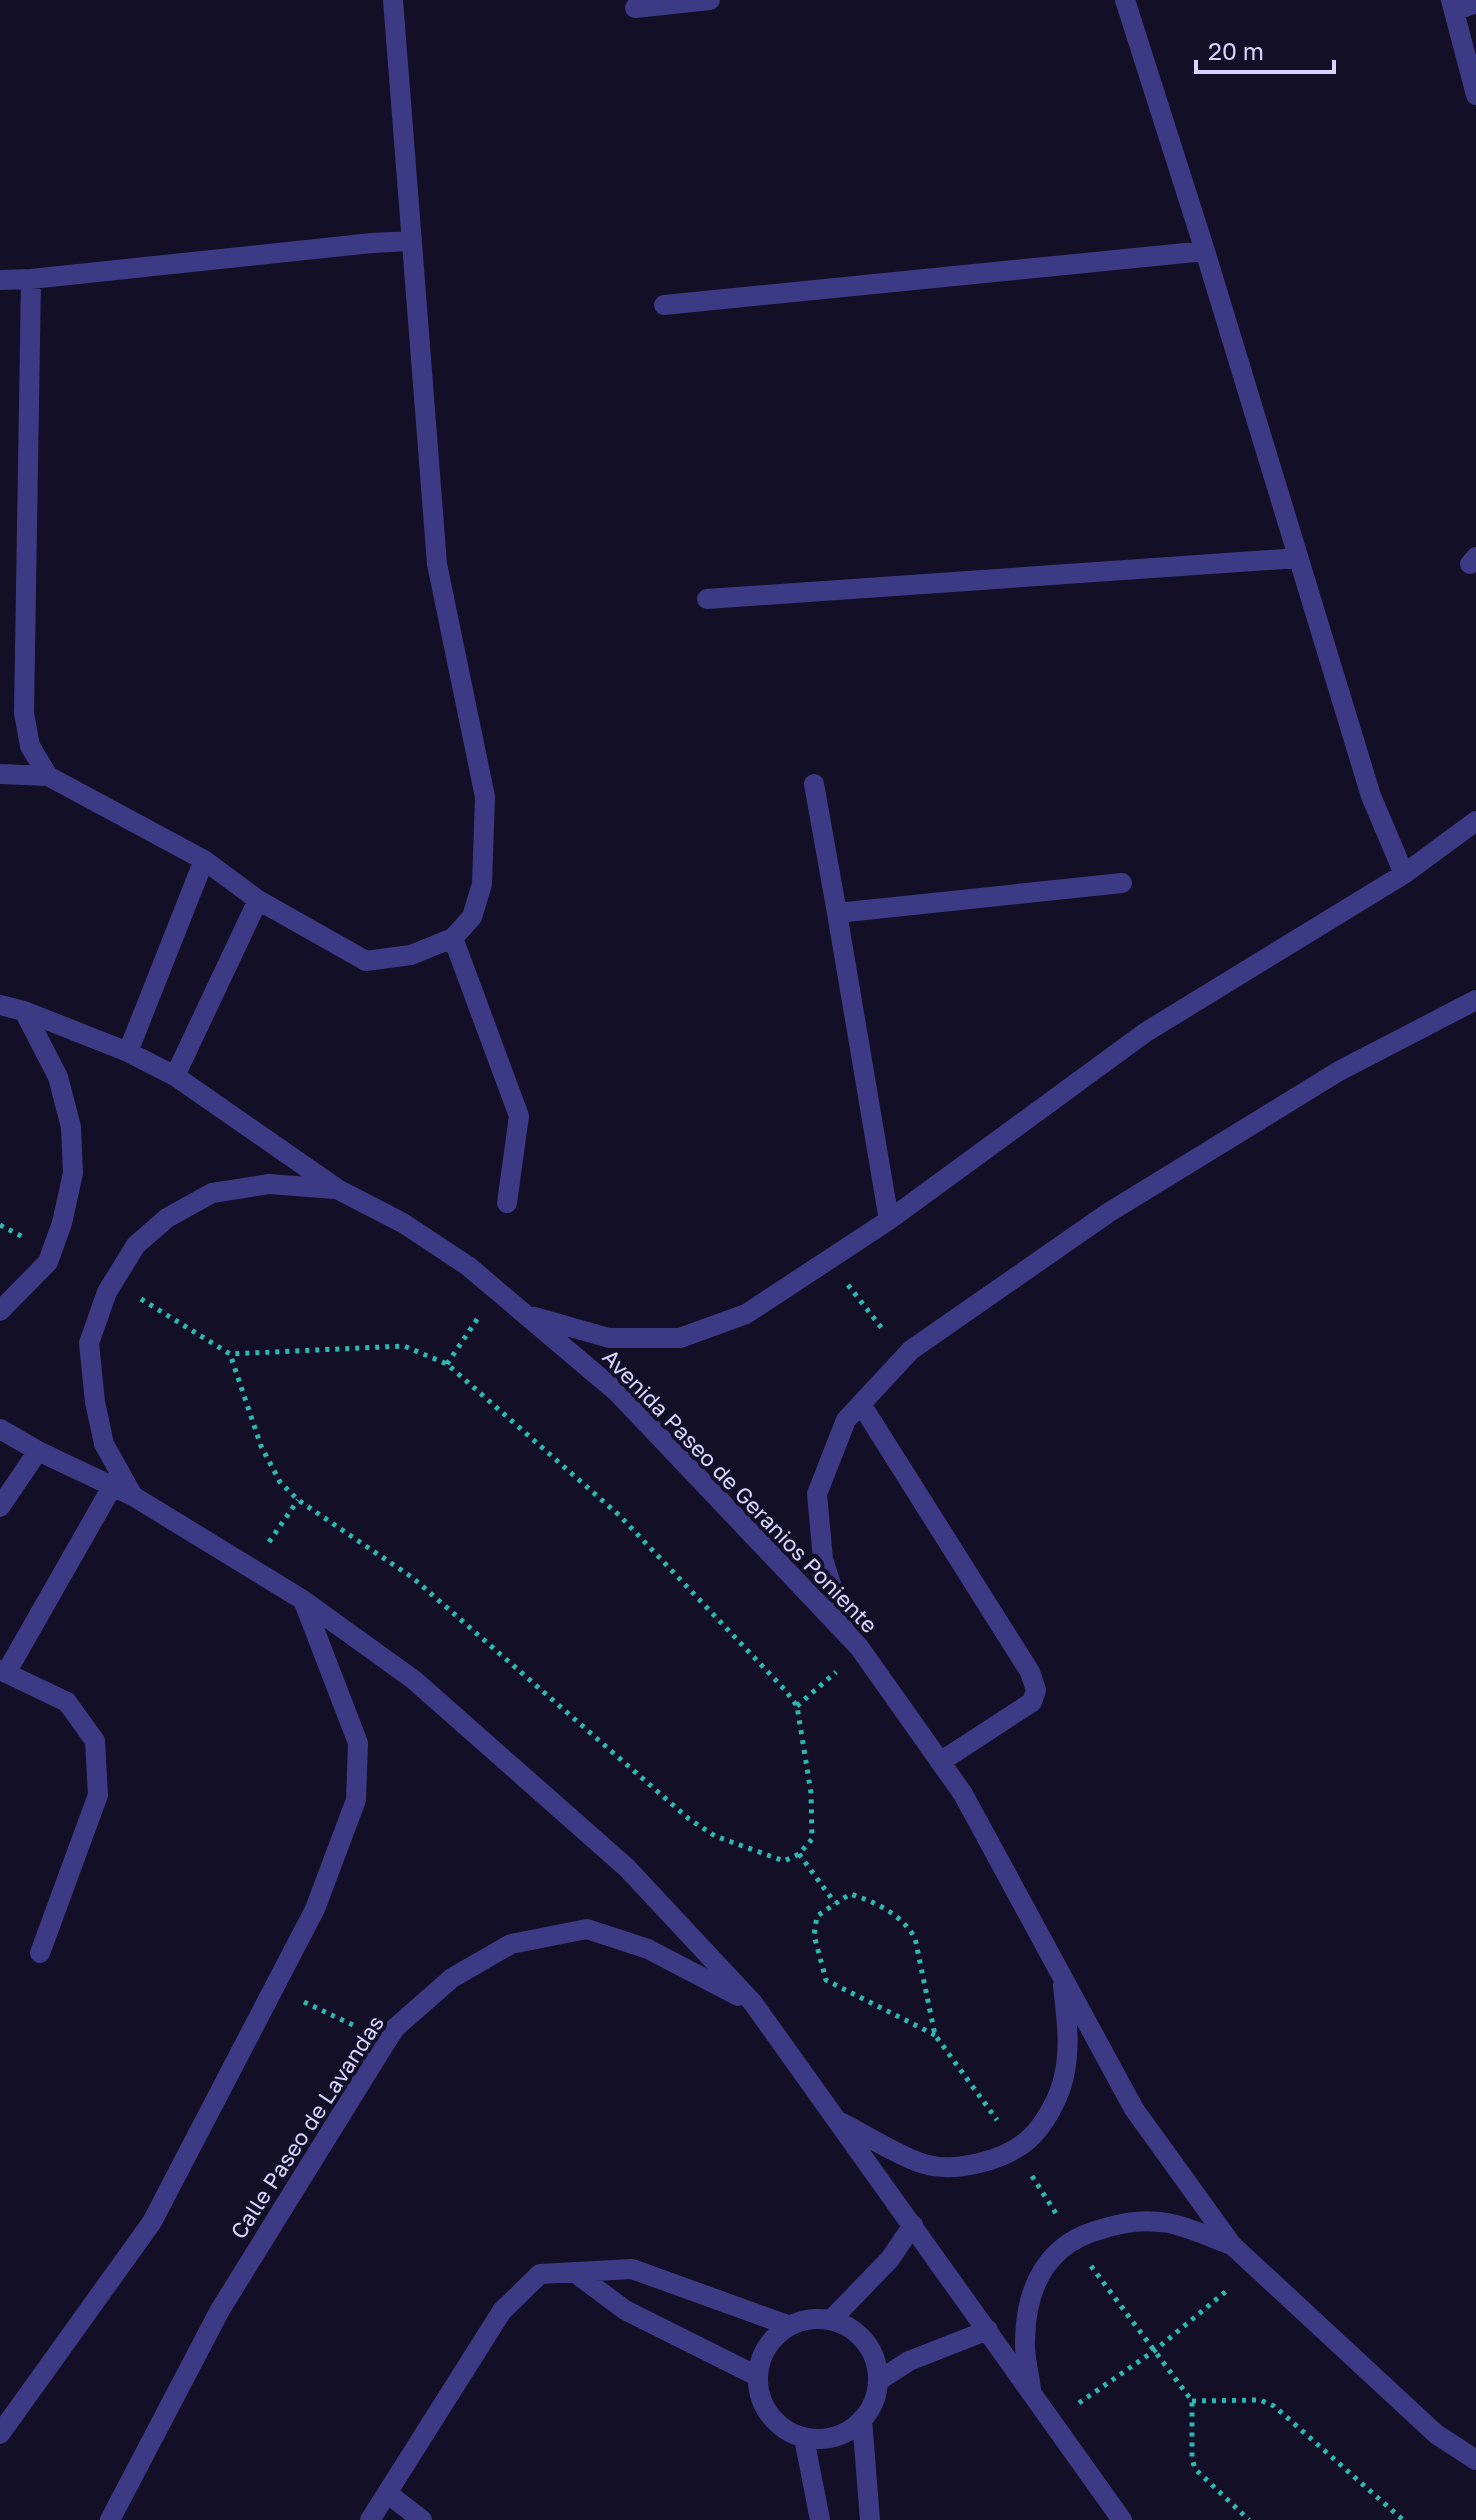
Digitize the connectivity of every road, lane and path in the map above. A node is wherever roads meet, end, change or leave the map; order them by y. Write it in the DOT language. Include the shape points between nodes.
graph roads {
  1 [pos="393,0"];
  2 [pos="710,0"];
  3 [pos="1125,0"];
  4 [pos="1476,3"];
  5 [pos="1452,6"];
  6 [pos="635,8"];
  7 [pos="1476,95"];
  8 [pos="410,241"];
  9 [pos="1205,251"];
  10 [pos="31,279"];
  11 [pos="0,280"];
  12 [pos="664,305"];
  13 [pos="1298,558"];
  14 [pos="707,599"];
  15 [pos="0,774"];
  16 [pos="48,776"];
  17 [pos="814,784"];
  18 [pos="1476,821"];
  19 [pos="204,860"];
  20 [pos="1404,874"];
  21 [pos="1122,883"];
  22 [pos="258,900"];
  23 [pos="837,913"];
  24 [pos="453,938"];
  25 [pos="1476,1000"];
  26 [pos="0,1005"];
  27 [pos="24,1011"];
  28 [pos="128,1052"];
  29 [pos="175,1076"];
  30 [pos="339,1190"];
  31 [pos="507,1203"];
  32 [pos="889,1220"];
  33 [pos="828,1261"];
  34 [pos="497,1288"];
  35 [pos="0,1311"];
  36 [pos="527,1315"];
  37 [pos="904,1357"];
  38 [pos="447,1364"];
  39 [pos="861,1404"];
  40 [pos="0,1429"];
  41 [pos="38,1451"];
  42 [pos="112,1487"];
  43 [pos="133,1496"];
  44 [pos="298,1500"];
  45 [pos="0,1507"];
  46 [pos="250,1568"];
  47 [pos="303,1600"];
  48 [pos="853,1640"];
  49 [pos="3,1672"];
  50 [pos="797,1706"];
  51 [pos="940,1762"];
  52 [pos="799,1854"];
  53 [pos="835,1903"];
  54 [pos="40,1953"];
  55 [pos="1063,1977"];
  56 [pos="274,1988"];
  57 [pos="753,2003"];
  58 [pos="386,2042"];
  59 [pos="838,2121"];
  60 [pos="913,2225"];
  61 [pos="1232,2245"];
  62 [pos="1255,2266"];
  63 [pos="574,2272"];
  64 [pos="831,2320"];
  65 [pos="790,2326"];
  66 [pos="988,2330"];
  67 [pos="757,2376"];
  68 [pos="878,2381"];
  69 [pos="1032,2394"];
  70 [pos="862,2419"];
  71 [pos="1053,2423"];
  72 [pos="0,2434"];
  73 [pos="804,2438"];
  74 [pos="1476,2460"];
  75 [pos="387,2493"];
  76 [pos="110,2520"];
  77 [pos="370,2520"];
  78 [pos="422,2520"];
  79 [pos="820,2520"];
  80 [pos="870,2520"];
  81 [pos="1122,2520"];
  82 [pos="1249,2520"];
  83 [pos="1403,2520"];
  1 -- 8 [label="street"];
  2 -- 6 [label="street"];
  3 -- 9 [label="street"];
  4 -- 5 [label="street"];
  5 -- 7 [label="street"];
  8 -- 10 [label="street"];
  8 -- 24 [label="street" via="437,564 485,797 482,884 472,917"];
  9 -- 12 [label="street"];
  9 -- 13 [label="street"];
  10 -- 11 [label="street"];
  10 -- 16 [label="street" via="24,713 30,746"];
  13 -- 14 [label="street"];
  13 -- 20 [label="street" via="1371,796"];
  15 -- 16 [label="street"];
  16 -- 19 [label="street"];
  17 -- 23 [label="street"];
  18 -- 20 [label="street"];
  19 -- 22 [label="street"];
  19 -- 28 [label="street"];
  20 -- 32 [label="street" via="1146,1032"];
  21 -- 23 [label="street"];
  22 -- 24 [label="street" via="366,961 411,955"];
  22 -- 29 [label="street"];
  23 -- 32 [label="street"];
  24 -- 31 [label="street" via="519,1116"];
  25 -- 37 [label="street" via="1339,1071 1122,1204"];
  26 -- 27 [label="street, Avenida Paseo de Geranios Poniente"];
  27 -- 28 [label="street, Avenida Paseo de Geranios Poniente"];
  27 -- 35 [label="street" via="58,1077 71,1127 73,1173 48,1262"];
  28 -- 29 [label="street, Avenida Paseo de Geranios Poniente"];
  29 -- 30 [label="street, Avenida Paseo de Geranios Poniente"];
  30 -- 34 [label="street, Avenida Paseo de Geranios Poniente" via="403,1223"];
  30 -- 43 [label="street" via="269,1184 212,1193 167,1218 136,1245 107,1292 89,1343 104,1444"];
  32 -- 33 [label="street"];
  33 -- 36 [label="street" via="746,1314 680,1338 609,1338"];
  33 -- 37 [label="path"];
  34 -- 36 [label="street, Avenida Paseo de Geranios Poniente"];
  34 -- 38 [label="path"];
  36 -- 48 [label="street, Avenida Paseo de Geranios Poniente" via="617,1392"];
  37 -- 39 [label="street"];
  38 -- 44 [label="path" via="404,1346 230,1354 261,1446 280,1482"];
  38 -- 50 [label="path" via="620,1516"];
  39 -- 48 [label="street" via="846,1420 817,1494 823,1559"];
  39 -- 51 [label="street" via="1030,1672 1036,1690 1032,1702"];
  40 -- 41 [label="street"];
  41 -- 42 [label="street"];
  41 -- 45 [label="street"];
  42 -- 43 [label="street"];
  42 -- 49 [label="street"];
  43 -- 46 [label="street"];
  44 -- 46 [label="path"];
  44 -- 52 [label="path" via="413,1578 689,1819 715,1836 784,1861"];
  46 -- 47 [label="street"];
  47 -- 56 [label="street" via="358,1743 356,1800 315,1909"];
  47 -- 57 [label="street" via="414,1680 627,1868"];
  48 -- 50 [label="path"];
  48 -- 51 [label="street, Avenida Paseo de Geranios Poniente"];
  49 -- 54 [label="street" via="67,1702 95,1741 98,1795"];
  50 -- 52 [label="path" via="811,1793 812,1839"];
  51 -- 55 [label="street, Avenida Paseo de Geranios Poniente" via="963,1794"];
  52 -- 53 [label="path"];
  53 -- 53 [label="path" via="814,1923 826,1980 935,2035 915,1938 907,1924 850,1894"];
  55 -- 59 [label="street" via="1068,2042 1064,2079 1046,2117 1027,2140 991,2159 954,2169 923,2164"];
  55 -- 61 [label="street, Avenida Paseo de Geranios Poniente" via="1134,2109"];
  56 -- 58 [label="path"];
  56 -- 72 [label="street" via="152,2222"];
  57 -- 58 [label="street, Calle Paseo de Lavandas" via="648,1949 587,1929 511,1944 452,1978"];
  57 -- 59 [label="street"];
  58 -- 76 [label="street, Calle Paseo de Lavandas" via="220,2310"];
  59 -- 60 [label="street"];
  60 -- 64 [label="street" via="890,2259"];
  60 -- 66 [label="street"];
  61 -- 62 [label="street, Avenida Paseo de Geranios Poniente"];
  61 -- 69 [label="street" via="1171,2223 1133,2220 1088,2232 1056,2252 1040,2272 1028,2310 1024,2342"];
  62 -- 71 [label="path" via="1154,2351"];
  62 -- 74 [label="street, Avenida Paseo de Geranios Poniente" via="1436,2434"];
  63 -- 65 [label="street" via="632,2269"];
  63 -- 67 [label="street" via="625,2310"];
  63 -- 75 [label="street" via="540,2274 502,2311"];
  64 -- 65 [label="street" via="810,2319"];
  64 -- 68 [label="street" via="865,2342"];
  65 -- 67 [label="street" via="773,2338"];
  66 -- 68 [label="street" via="909,2361"];
  66 -- 69 [label="street"];
  67 -- 73 [label="street" via="770,2416"];
  68 -- 70 [label="street" via="874,2402"];
  69 -- 71 [label="street"];
  70 -- 73 [label="street" via="846,2432"];
  70 -- 80 [label="street"];
  71 -- 81 [label="street"];
  73 -- 79 [label="street"];
  75 -- 77 [label="street"];
  75 -- 78 [label="street"];
  82 -- 83 [label="path" via="1195,2469 1192,2401 1260,2400 1274,2406"];
}
